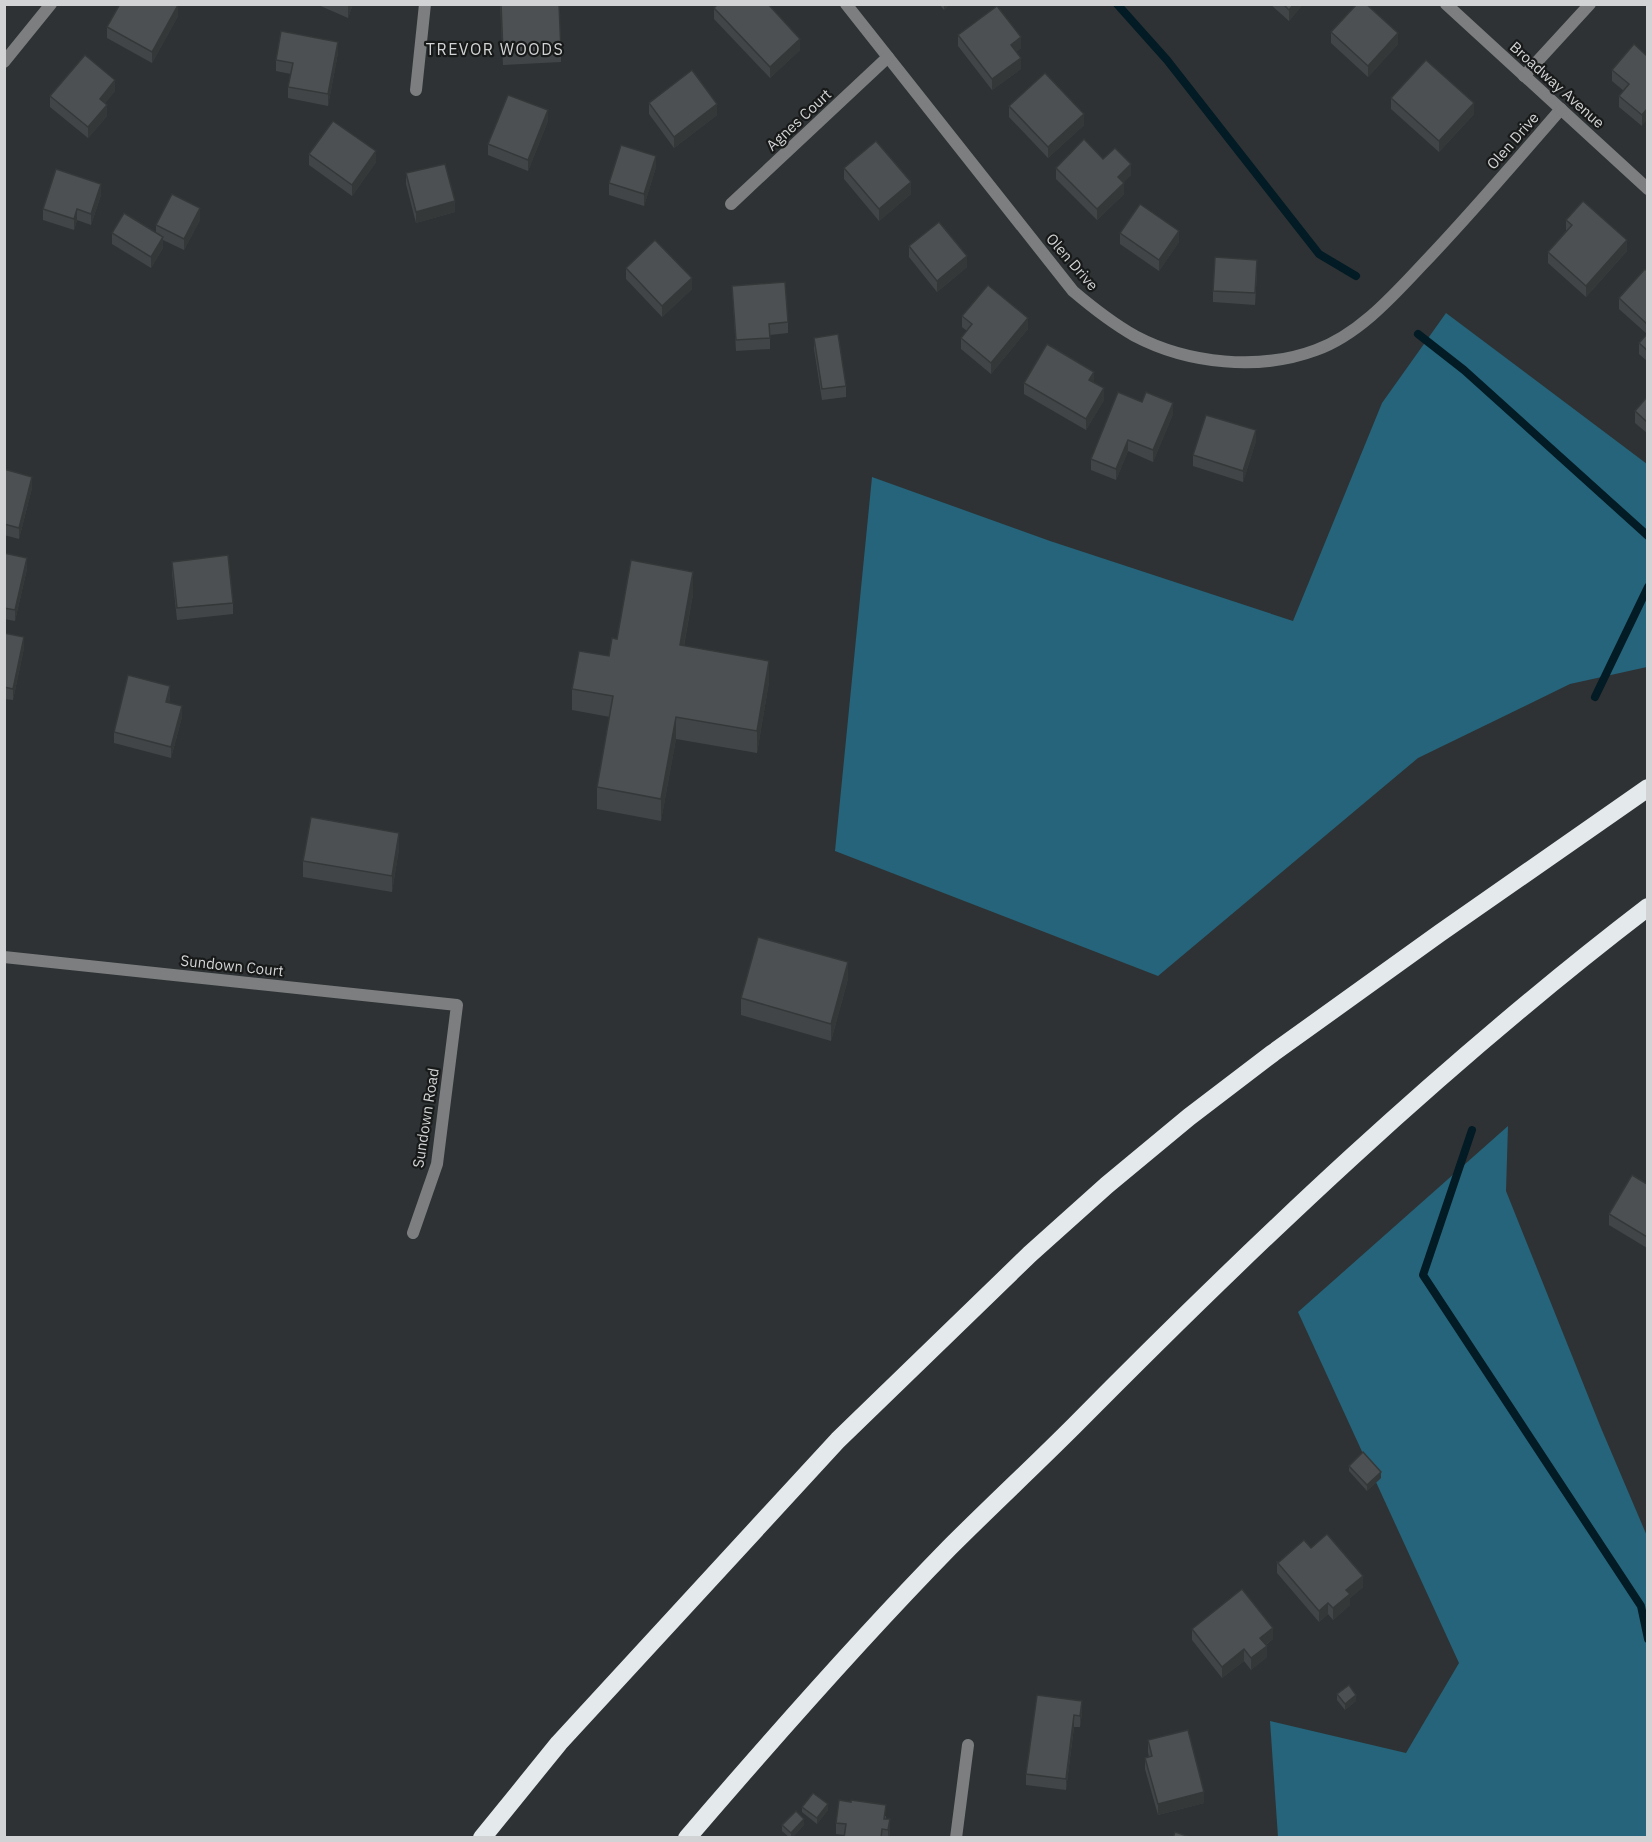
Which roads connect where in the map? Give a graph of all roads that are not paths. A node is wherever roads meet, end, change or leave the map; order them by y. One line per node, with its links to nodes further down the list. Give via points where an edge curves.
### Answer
1 (51, 4): 7 (street)
2 (425, 4): 9 (street)
3 (846, 4): 6 (street, Olen Drive)
4 (1446, 4): 8 (street, Broadway Avenue)
5 (1590, 4): 8 (street)
6 (888, 57): 10 (street, Olen Drive, via 1072,291 1103,317 1146,341 1196,357 1228,361 1261,361 1317,350 1362,323 1445,241); 12 (street, Agnes Court)
7 (4, 62)
8 (1524, 76): 10 (street, Broadway Avenue)
9 (416, 90)
10 (1561, 109): 11 (street, Broadway Avenue)
11 (1647, 189)
12 (731, 204)
13 (1647, 788): 19 (highway, via 1273,1053 1107,1185 1030,1254 838,1440 559,1743)
14 (1645, 909): 20 (highway, via 1402,1112 1171,1328 949,1548 813,1692)
15 (4, 957): 16 (street, Sundown Court)
16 (457, 1005): 17 (street, Sundown Road, via 437,1164)
17 (413, 1233)
18 (968, 1745): 21 (street)
19 (482, 1838)
20 (687, 1838)
21 (956, 1838)

